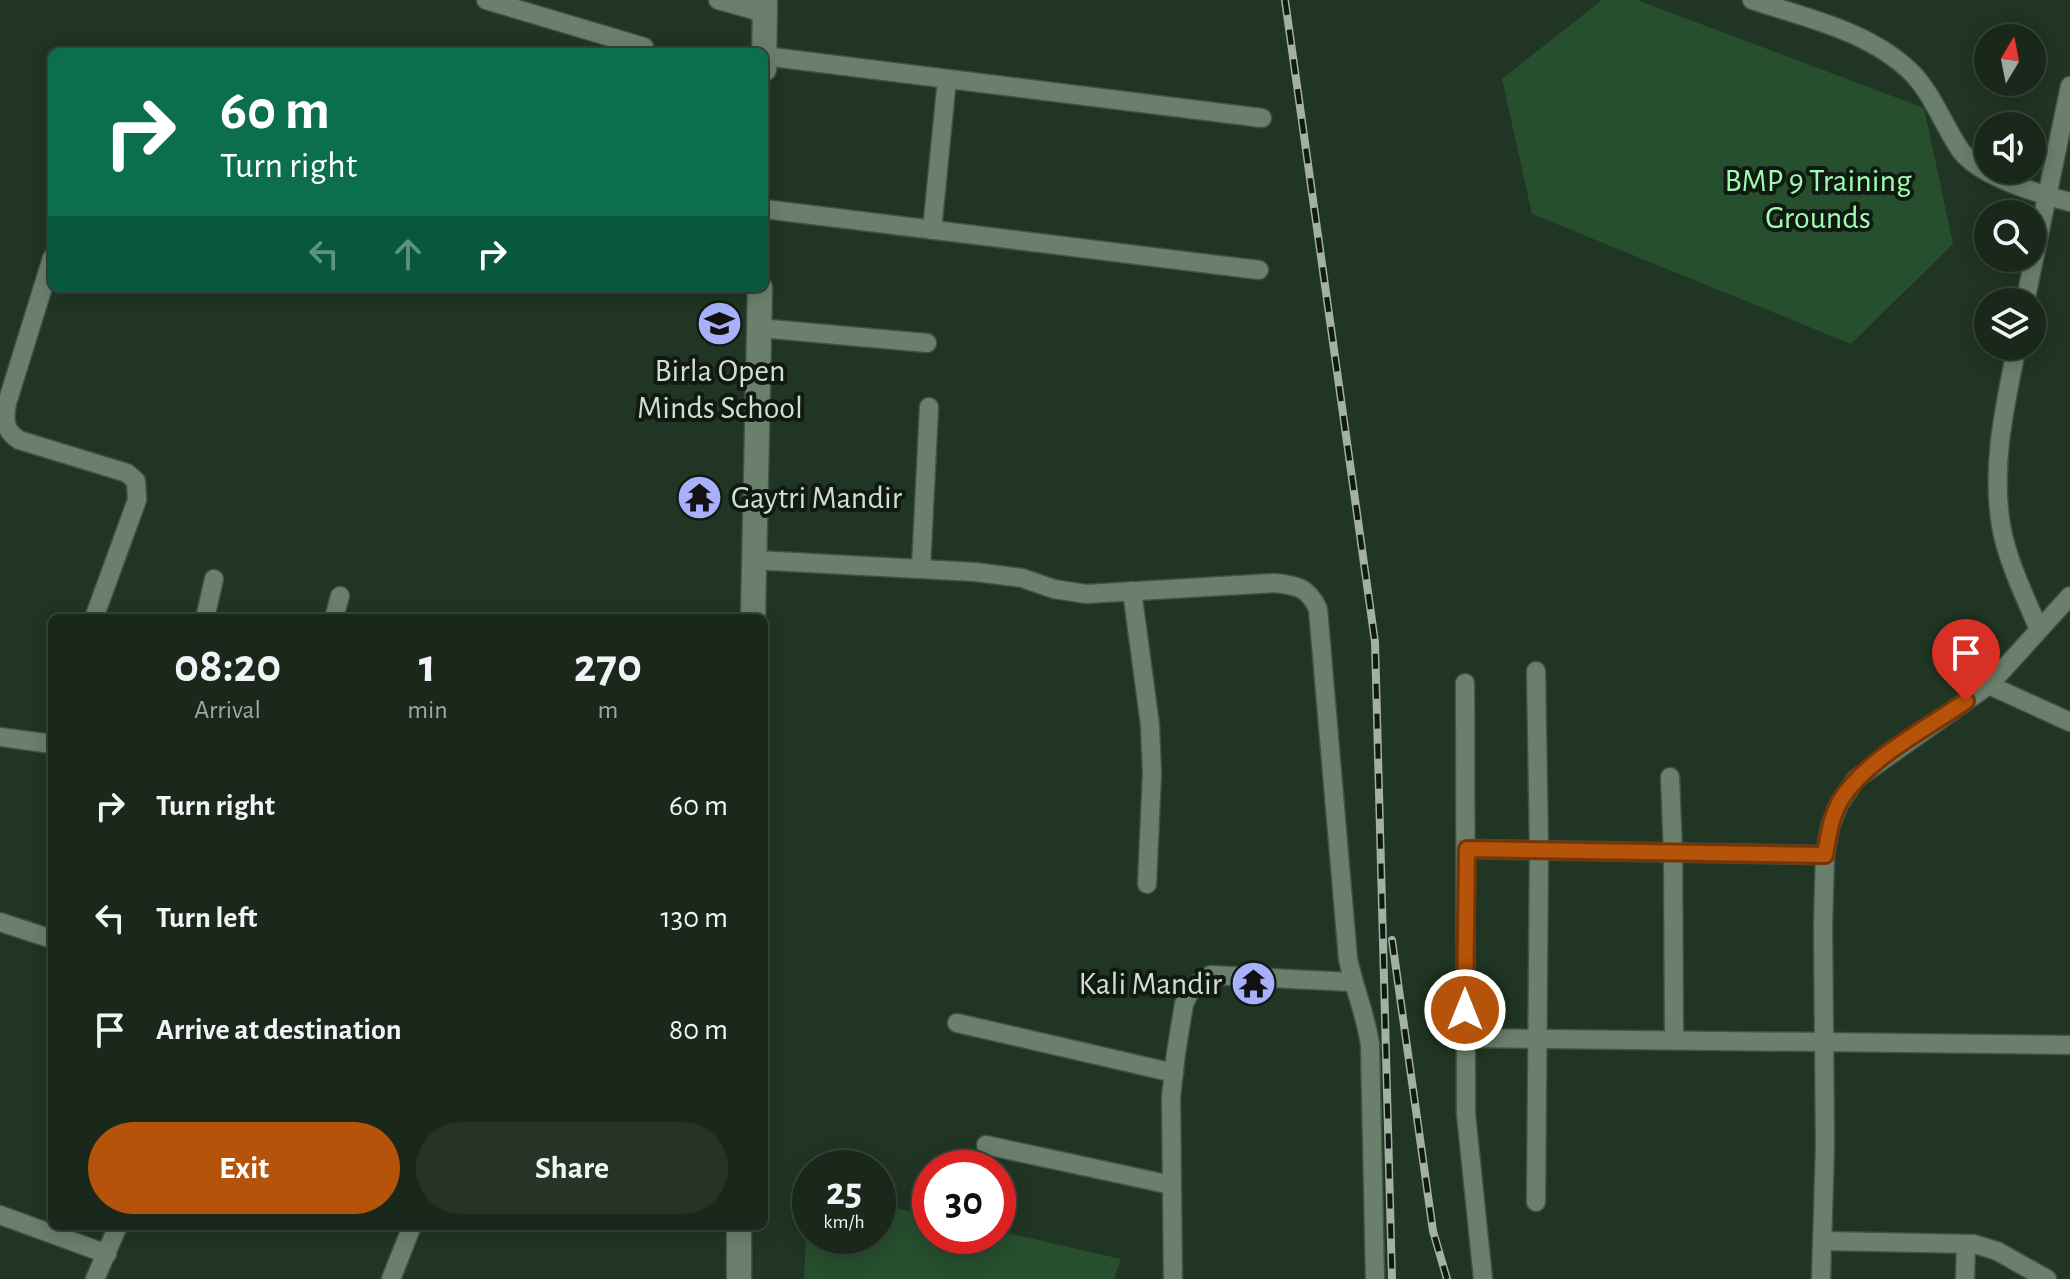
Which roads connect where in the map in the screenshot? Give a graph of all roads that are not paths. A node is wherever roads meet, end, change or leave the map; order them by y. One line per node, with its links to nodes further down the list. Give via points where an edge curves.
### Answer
1 (486, 0): 5 (street)
2 (718, 0): 4 (street)
3 (1752, 0): 11 (street, via 1879,47 1933,98 1972,164)
4 (765, 6): 6 (main road)
5 (644, 47)
6 (764, 48)
7 (768, 57): 8 (street)
8 (947, 79): 10 (street); 14 (street)
9 (2070, 86): 11 (street)
10 (1262, 118)
11 (2046, 196): 12 (street); 17 (street)
12 (2070, 202)
13 (768, 210): 14 (street)
14 (932, 230): 15 (street)
15 (1259, 270)
16 (48, 271): 29 (street, via 4,421 19,440 127,473 136,481 137,500)
17 (2028, 288)
18 (760, 292): 19 (main road)
19 (759, 328): 20 (street); 23 (main road)
20 (927, 343)
21 (2014, 360): 33 (street, via 2000,431 2001,527)
22 (929, 407): 24 (street)
23 (755, 560): 24 (street); 32 (main road)
24 (921, 568): 26 (street, via 1022,578 1070,592)
25 (214, 579): 30 (street)
26 (1132, 591): 45 (street, via 1150,725); 48 (street, via 1274,583 1297,585 1311,594 1318,609)
27 (340, 596): 31 (street)
28 (2070, 596): 33 (street)
29 (95, 614)
30 (206, 614)
31 (335, 614)
32 (753, 614)
33 (2039, 630): 36 (street)
34 (1536, 671): 42 (street)
35 (1465, 683): 41 (street)
36 (1989, 685): 37 (street); 44 (street, via 1856,779 1839,804)
37 (2070, 722)
38 (0, 737): 39 (street)
39 (48, 742)
40 (1670, 777): 43 (street)
41 (1467, 849): 42 (street); 51 (street)
42 (1539, 850): 43 (street); 50 (street)
43 (1673, 852): 44 (street); 52 (street)
44 (1825, 855): 53 (street)
45 (1147, 884)
46 (0, 922): 47 (street)
47 (48, 938)
48 (1352, 982): 55 (street, via 1211,975 1201,980 1184,1004); 70 (street, via 1370,1045)
49 (957, 1023): 55 (street)
50 (1536, 1037): 51 (street); 52 (street); 58 (street)
51 (1465, 1038): 71 (street, via 1466,1114)
52 (1674, 1040): 53 (street)
53 (1825, 1043): 54 (street); 63 (street)
54 (2070, 1045)
55 (1174, 1073): 57 (street)
56 (986, 1145): 57 (street)
57 (1171, 1185): 69 (street)
58 (1536, 1202)
59 (0, 1215): 65 (street)
60 (116, 1230): 65 (street)
61 (410, 1230): 67 (street)
62 (739, 1230): 68 (main road)
63 (1823, 1241): 64 (street); 72 (street)
64 (1966, 1244): 73 (street); 74 (street, via 1997,1251)
65 (107, 1254): 66 (street)
66 (95, 1279)
67 (391, 1279)
68 (739, 1279)
69 (1173, 1279)
70 (1375, 1279)
71 (1483, 1279)
72 (1821, 1279)
73 (1965, 1279)
74 (2047, 1279)

